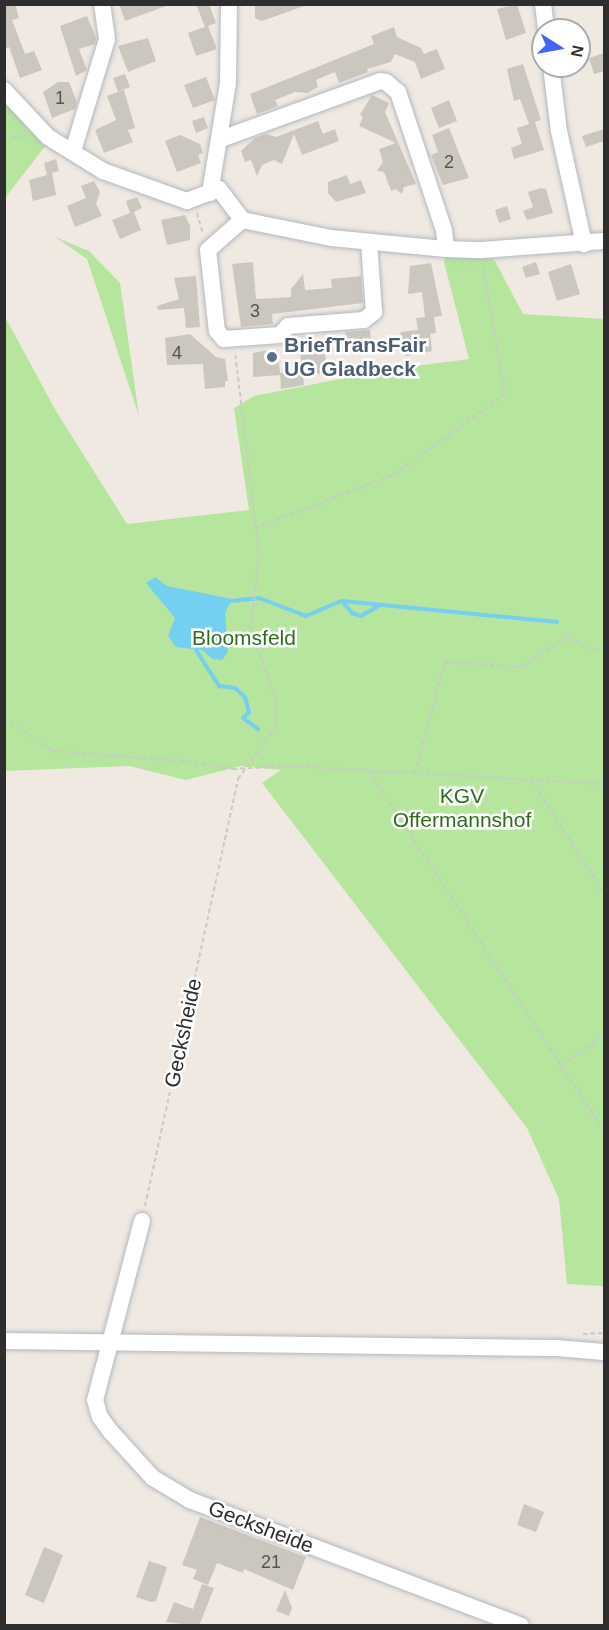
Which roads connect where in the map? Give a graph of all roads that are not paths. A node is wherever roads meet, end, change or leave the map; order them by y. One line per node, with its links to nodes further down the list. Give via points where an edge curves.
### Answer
1 (102, 4): 6 (street, via 107,39)
2 (229, 4): 5 (street, via 228,83)
3 (552, 78): 11 (street)
4 (4, 90): 6 (street, via 48,137)
5 (221, 139): 7 (street); 12 (street, via 386,82 398,92 444,230)
6 (73, 151): 7 (street, via 104,171 144,188 187,201)
7 (210, 193): 8 (street, via 219,189)
8 (242, 220): 10 (street); 10 (street, via 208,250 217,331 225,339 280,335 288,326 364,320 374,312)
9 (604, 241): 11 (street)
10 (369, 242): 12 (street)
11 (584, 244): 12 (street)
12 (446, 249)
13 (142, 1221): 16 (street, Gecksheide)
14 (4, 1341): 16 (street)
15 (604, 1342): 17 (street)
16 (109, 1343): 17 (street); 19 (street, Gecksheide, via 95,1400 100,1417 153,1478 190,1500)
17 (556, 1348): 18 (street)
18 (604, 1352)
19 (520, 1626)

